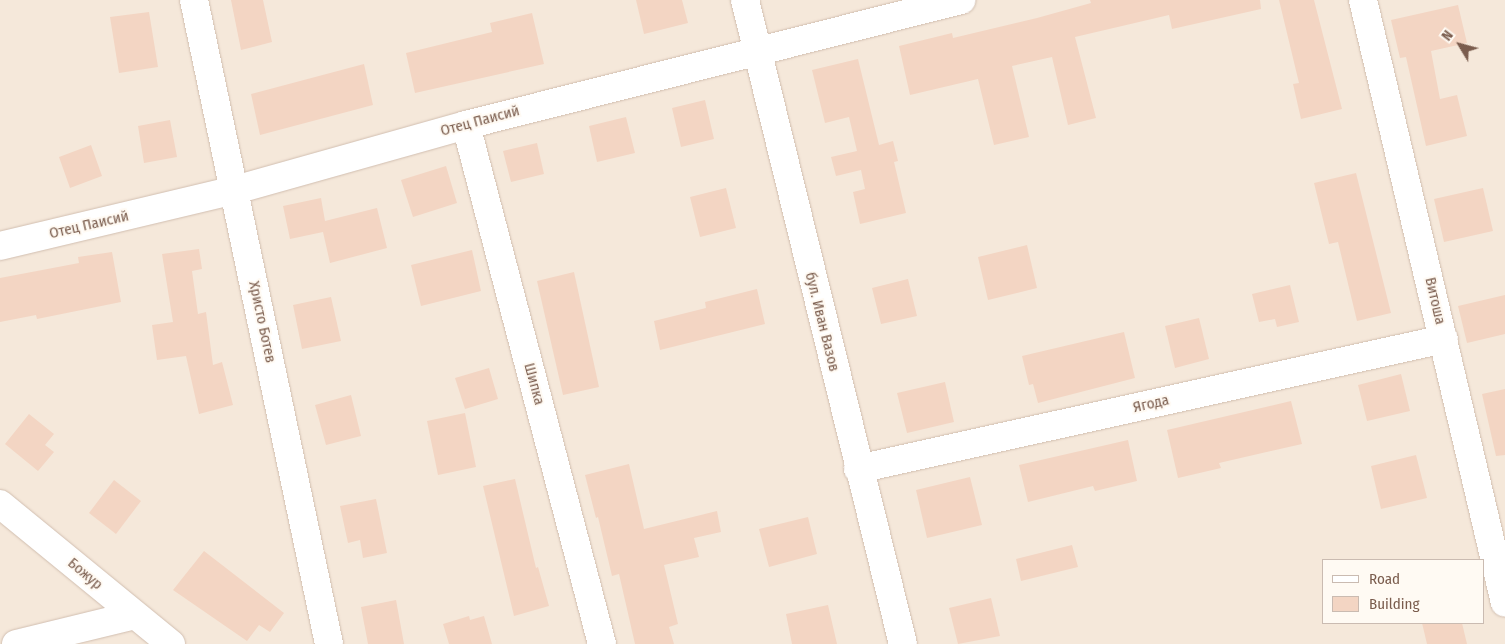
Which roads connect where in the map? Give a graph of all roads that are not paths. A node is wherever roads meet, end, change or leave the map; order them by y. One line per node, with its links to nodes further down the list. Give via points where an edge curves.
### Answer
1 (194, 0): 7 (street, Христо Ботев)
2 (744, 0): 5 (street, бул. Иван Вазов)
3 (961, 0): 5 (street, Отец Паисий)
4 (1363, 0): 9 (street, Витоша)
5 (755, 51): 6 (street, Отец Паисий); 10 (street, бул. Иван Вазов)
6 (466, 124): 7 (street, Отец Паисий); 17 (street, Шипка)
7 (235, 190): 8 (street, Отец Паисий); 16 (street, Христо Ботев)
8 (0, 246)
9 (1444, 339): 10 (street, Ягода); 12 (street, Витоша)
10 (858, 469): 18 (street, бул. Иван Вазов)
11 (0, 504): 13 (street, Божур)
12 (1505, 603)
13 (135, 615): 14 (street); 15 (street, Божур)
14 (16, 644)
15 (172, 644)
16 (329, 644)
17 (602, 644)
18 (903, 644)

